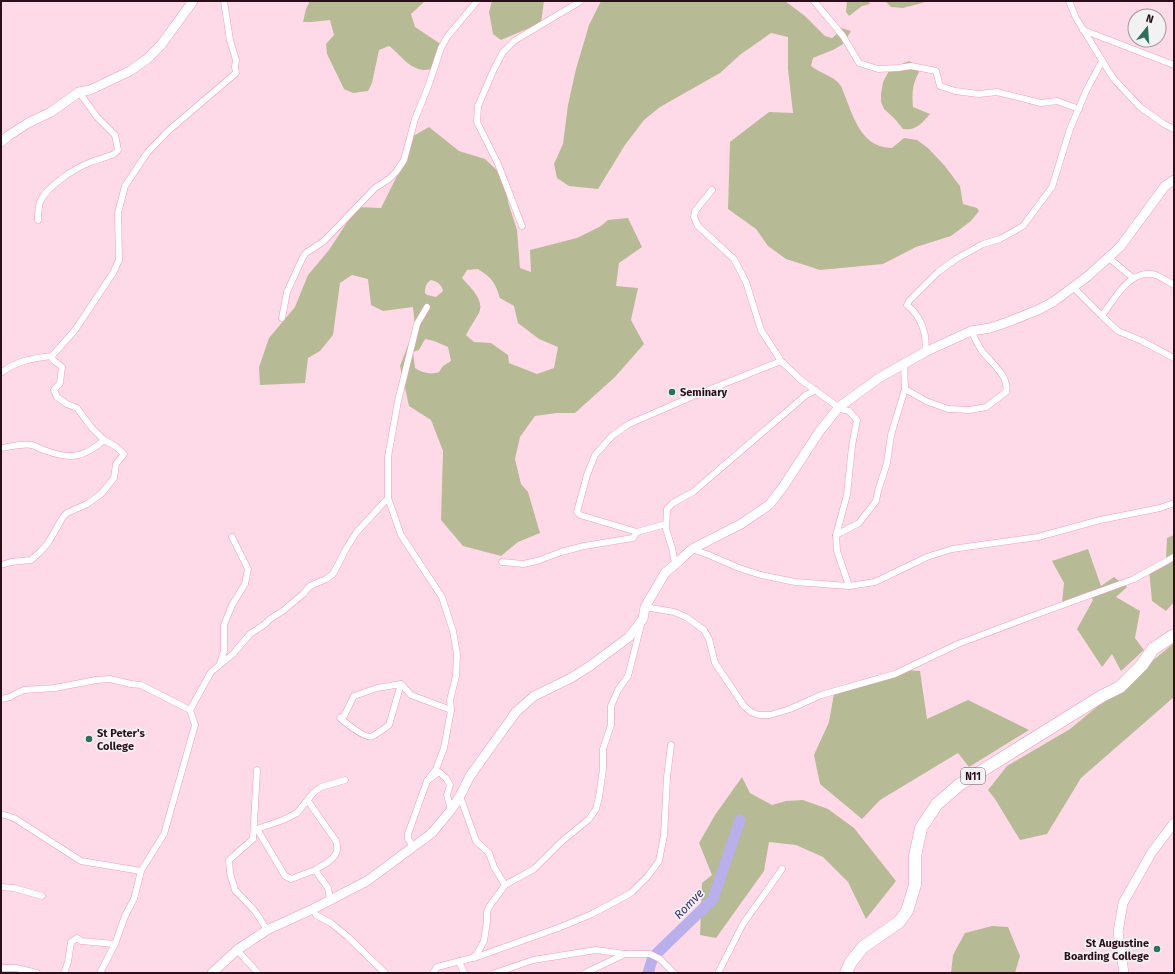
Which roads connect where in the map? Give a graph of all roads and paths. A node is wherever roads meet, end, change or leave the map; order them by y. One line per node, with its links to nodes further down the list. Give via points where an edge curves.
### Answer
1 (193, 1): 10 (main road, via 147,59 130,71 90,90)
2 (224, 1): 27 (street, via 236,60 236,73 168,131 147,153 125,186 118,213 119,260 114,273 75,330)
3 (477, 1): 24 (street, via 441,48 415,118 404,160 396,172 375,188 324,241 306,253 287,292)
4 (581, 1): 17 (street, via 514,41 503,52 478,106 477,122 496,159)
5 (814, 1): 11 (street, via 843,36 859,63 878,69 911,66 927,68 936,71 940,86 955,91 979,94 997,92 1041,103 1057,101)
6 (1069, 1): 7 (street)
7 (1083, 30): 8 (street); 9 (street)
8 (1102, 61): 11 (street); 12 (street, via 1113,78 1140,107)
9 (1174, 65)
10 (79, 92): 13 (main road); 16 (street, via 97,117 115,135 118,150 114,154 79,167 46,193 38,209)
11 (1079, 109): 26 (street, via 1052,187 1023,226 956,259 938,272 909,301 907,305 914,311 923,328 927,342)
12 (1174, 129)
13 (1, 142)
14 (1174, 180): 18 (main road, via 1165,186 1129,236)
15 (712, 190): 29 (street, via 695,211 694,217 698,226 734,259 746,282 761,330)
16 (38, 220)
17 (522, 226)
18 (1109, 258): 19 (street); 21 (main road)
19 (1133, 278): 20 (street, via 1152,274); 23 (street, via 1126,283)
20 (1174, 285)
21 (1073, 287): 23 (street); 25 (main road, via 1040,309 990,328)
22 (427, 308): 37 (street, via 417,324 398,401 388,457)
23 (1102, 316): 28 (street, via 1118,330)
24 (282, 318)
25 (971, 331): 26 (main road); 32 (street, via 982,352 999,370 1006,392 986,407 970,410 948,409 926,401)
26 (925, 352): 30 (main road)
27 (52, 356): 31 (street, via 24,361 10,366); 35 (street, via 62,367 60,383 54,390 57,397 77,408)
28 (1174, 358)
29 (781, 361): 33 (street); 40 (street, via 629,424 612,436 600,450 587,475 577,512 580,516)
30 (904, 365): 32 (street); 34 (main road, via 879,378)
31 (1, 373)
32 (905, 389): 41 (street, via 891,435 887,463 876,501 859,523)
33 (816, 390): 34 (street); 39 (street, via 806,395 693,492 673,503 667,509)
34 (839, 407): 41 (street, via 849,411 857,420 847,495); 43 (main road, via 769,505 741,524)
35 (104, 440): 36 (street, via 86,454 68,456 33,445); 47 (street, via 124,454 116,464 114,478 101,494 62,517 48,543 31,560)
36 (1, 448)
37 (388, 498): 52 (street, via 356,533 333,574 310,586 284,610 250,634 233,654); 56 (street, via 401,534 442,597 453,631 457,654 456,676 450,700)
38 (1174, 503): 48 (street, via 1038,537 952,549 927,557 875,582)
39 (666, 524): 40 (street); 45 (street, via 674,559)
40 (637, 532): 46 (street, via 633,538 584,546 530,563)
41 (836, 535): 48 (street, via 837,551)
42 (232, 537): 52 (street, via 248,569 245,584 224,624 224,651)
43 (692, 550): 45 (main road); 48 (street, via 709,554 761,575 795,582)
44 (1174, 557): 49 (street, via 1134,579 958,644 895,674 821,695 770,715 759,715 744,706 715,664 704,630 674,612)
45 (679, 561): 49 (main road, via 665,573)
46 (502, 562)
47 (1, 565)
48 (849, 586)
49 (644, 607): 50 (main road)
50 (643, 619): 61 (main road, via 628,637 606,655 571,678 534,696 516,712 470,776); 72 (street, via 628,676 611,706 611,725 603,749 603,769 596,809 589,819 534,869)
51 (1174, 635): 96 (highway, N11, via 1153,649 1120,688 1102,696 959,785 937,804 921,828 915,856 915,885 907,910 899,922 863,947)
52 (220, 664): 55 (street, via 211,672)
53 (401, 684): 53 (street, via 377,688 354,696 344,716 340,718 367,736 373,736 389,725); 56 (street, via 412,695)
54 (1, 699): 55 (street, via 10,698 24,690 110,679 141,685)
55 (190, 710): 71 (street, via 195,725 164,834)
56 (451, 710): 60 (street, via 444,748 436,769)
57 (671, 745): 81 (street, via 664,834 659,861 648,876 631,893 592,914)
58 (256, 770): 67 (street)
59 (345, 780): 62 (street, via 321,787)
60 (427, 781): 63 (street, via 439,772 446,778 450,785 448,795); 68 (street, via 408,834)
61 (460, 796): 63 (main road); 72 (street, via 476,841 488,853)
62 (308, 801): 66 (street, via 297,813); 70 (street, via 338,847 331,860)
63 (451, 810): 68 (main road, via 432,833)
64 (1, 814): 71 (street, via 14,818 81,861)
65 (1174, 823): 97 (main road, via 1152,852 1123,903 1118,932)
66 (257, 829): 67 (street); 70 (street, via 287,878 291,879)
67 (253, 839): 77 (street, via 229,860 230,873 236,890 255,911)
68 (413, 846): 75 (main road, via 367,881)
69 (782, 869): 95 (street, via 743,924)
70 (315, 870): 75 (street, via 328,888)
71 (140, 871): 78 (street, via 134,899 125,916)
72 (505, 885): 81 (street, via 489,907 484,941 478,954)
73 (1, 887): 74 (street)
74 (42, 896)
75 (330, 899): 76 (main road)
76 (313, 909): 77 (main road); 89 (street, via 316,915 348,936)
77 (267, 930): 79 (main road)
78 (116, 944): 85 (street, via 81,941 77,938 71,942); 86 (street)
79 (237, 950): 87 (main road); 88 (street)
80 (625, 954): 92 (street, via 596,950 578,952 533,960); 93 (street); 94 (street, via 650,954 660,959)
81 (472, 958): 82 (street)
82 (459, 961): 90 (street, via 437,967); 91 (street)
83 (1, 968): 84 (street, via 16,968)
84 (37, 973)
85 (64, 973)
86 (100, 973)
87 (212, 973)
88 (258, 973)
89 (385, 973)
90 (433, 973)
91 (464, 973)
92 (495, 973)
93 (585, 973)
94 (674, 973)
95 (718, 973)
96 (846, 973)
97 (1124, 973)

